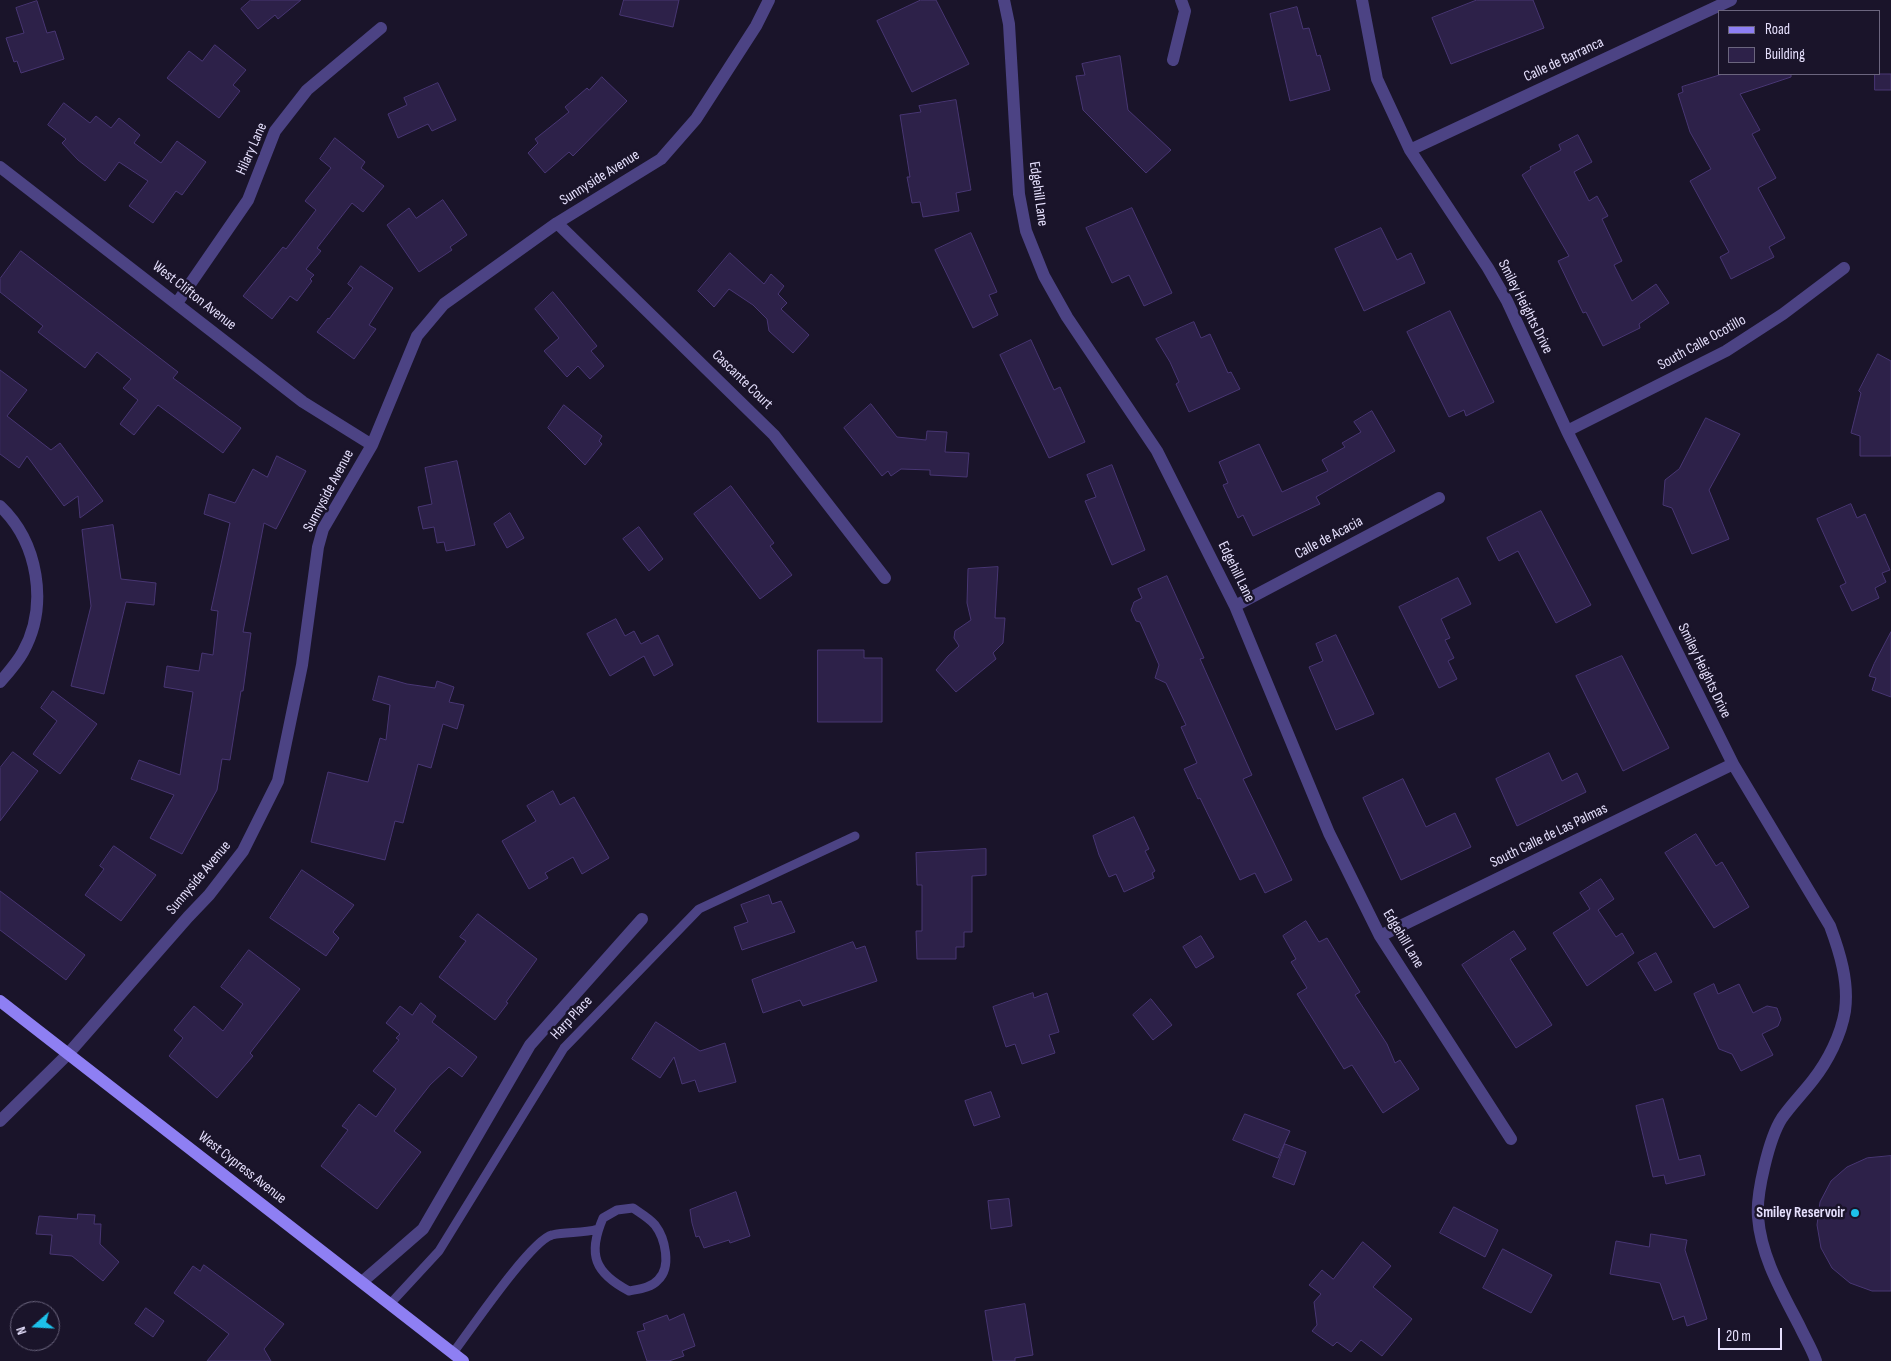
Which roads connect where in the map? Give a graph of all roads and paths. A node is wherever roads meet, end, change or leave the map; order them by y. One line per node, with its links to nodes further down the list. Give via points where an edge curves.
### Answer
1 (769, 0): 10 (street, Sunnyside Avenue, via 756,26 696,119 660,159)
2 (1004, 0): 18 (street, Edgehill Lane, via 1009,24 1019,194 1026,231 1044,276 1067,317 1156,451)
3 (1181, 0): 7 (street, via 1185,11)
4 (1362, 0): 8 (street, Smiley Heights Drive, via 1377,79)
5 (1731, 0): 8 (street, Calle de Barranca)
6 (381, 28): 12 (street, Hilary Lane, via 307,90 275,131 248,200)
7 (1173, 60)
8 (1410, 150): 13 (street, Smiley Heights Drive, via 1507,300)
9 (0, 167): 12 (street, West Clifton Avenue)
10 (558, 223): 14 (street, Sunnyside Avenue, via 444,304 417,336); 17 (street, Cascante Court, via 774,435)
11 (1844, 268): 13 (street, South Calle Ocotillo, via 1783,314 1726,351)
12 (176, 303): 14 (street, West Clifton Avenue, via 303,402)
13 (1566, 431): 20 (street, Smiley Heights Drive)
14 (372, 445): 25 (street, Sunnyside Avenue, via 323,529 302,665 273,794 243,851 209,895)
15 (1439, 498): 18 (street, Calle de Acacia)
16 (0, 506): 19 (street, via 12,517 28,544 38,598 32,631 23,652)
17 (885, 578)
18 (1235, 606): 23 (street, Edgehill Lane, via 1329,833)
19 (0, 682)
20 (1733, 764): 23 (street, South Calle de Las Palmas); 32 (street, Smiley Heights Drive, via 1830,926 1841,955 1845,1012 1834,1044 1815,1078 1781,1120 1768,1152 1758,1216 1761,1239 1777,1283)
21 (855, 836): 30 (lane, Harp Place, via 699,909 564,1048 439,1251)
22 (642, 919): 29 (street, Harp Place, via 530,1045 423,1229)
23 (1380, 936): 27 (street, Edgehill Lane)
24 (0, 1001): 25 (main road, West Cypress Avenue)
25 (68, 1054): 26 (street, Sunnyside Avenue); 29 (main road, West Cypress Avenue)
26 (0, 1121)
27 (1511, 1139)
28 (598, 1229): 28 (lane, via 594,1245 596,1261 605,1275 629,1291 645,1288 659,1280 666,1268 665,1254 662,1237 654,1223 633,1208 616,1210 603,1218); 31 (lane, via 550,1235 535,1247 518,1266)
29 (362, 1282): 30 (main road, West Cypress Avenue)
30 (390, 1304): 31 (main road, West Cypress Avenue)
31 (458, 1357)
32 (1816, 1361)

